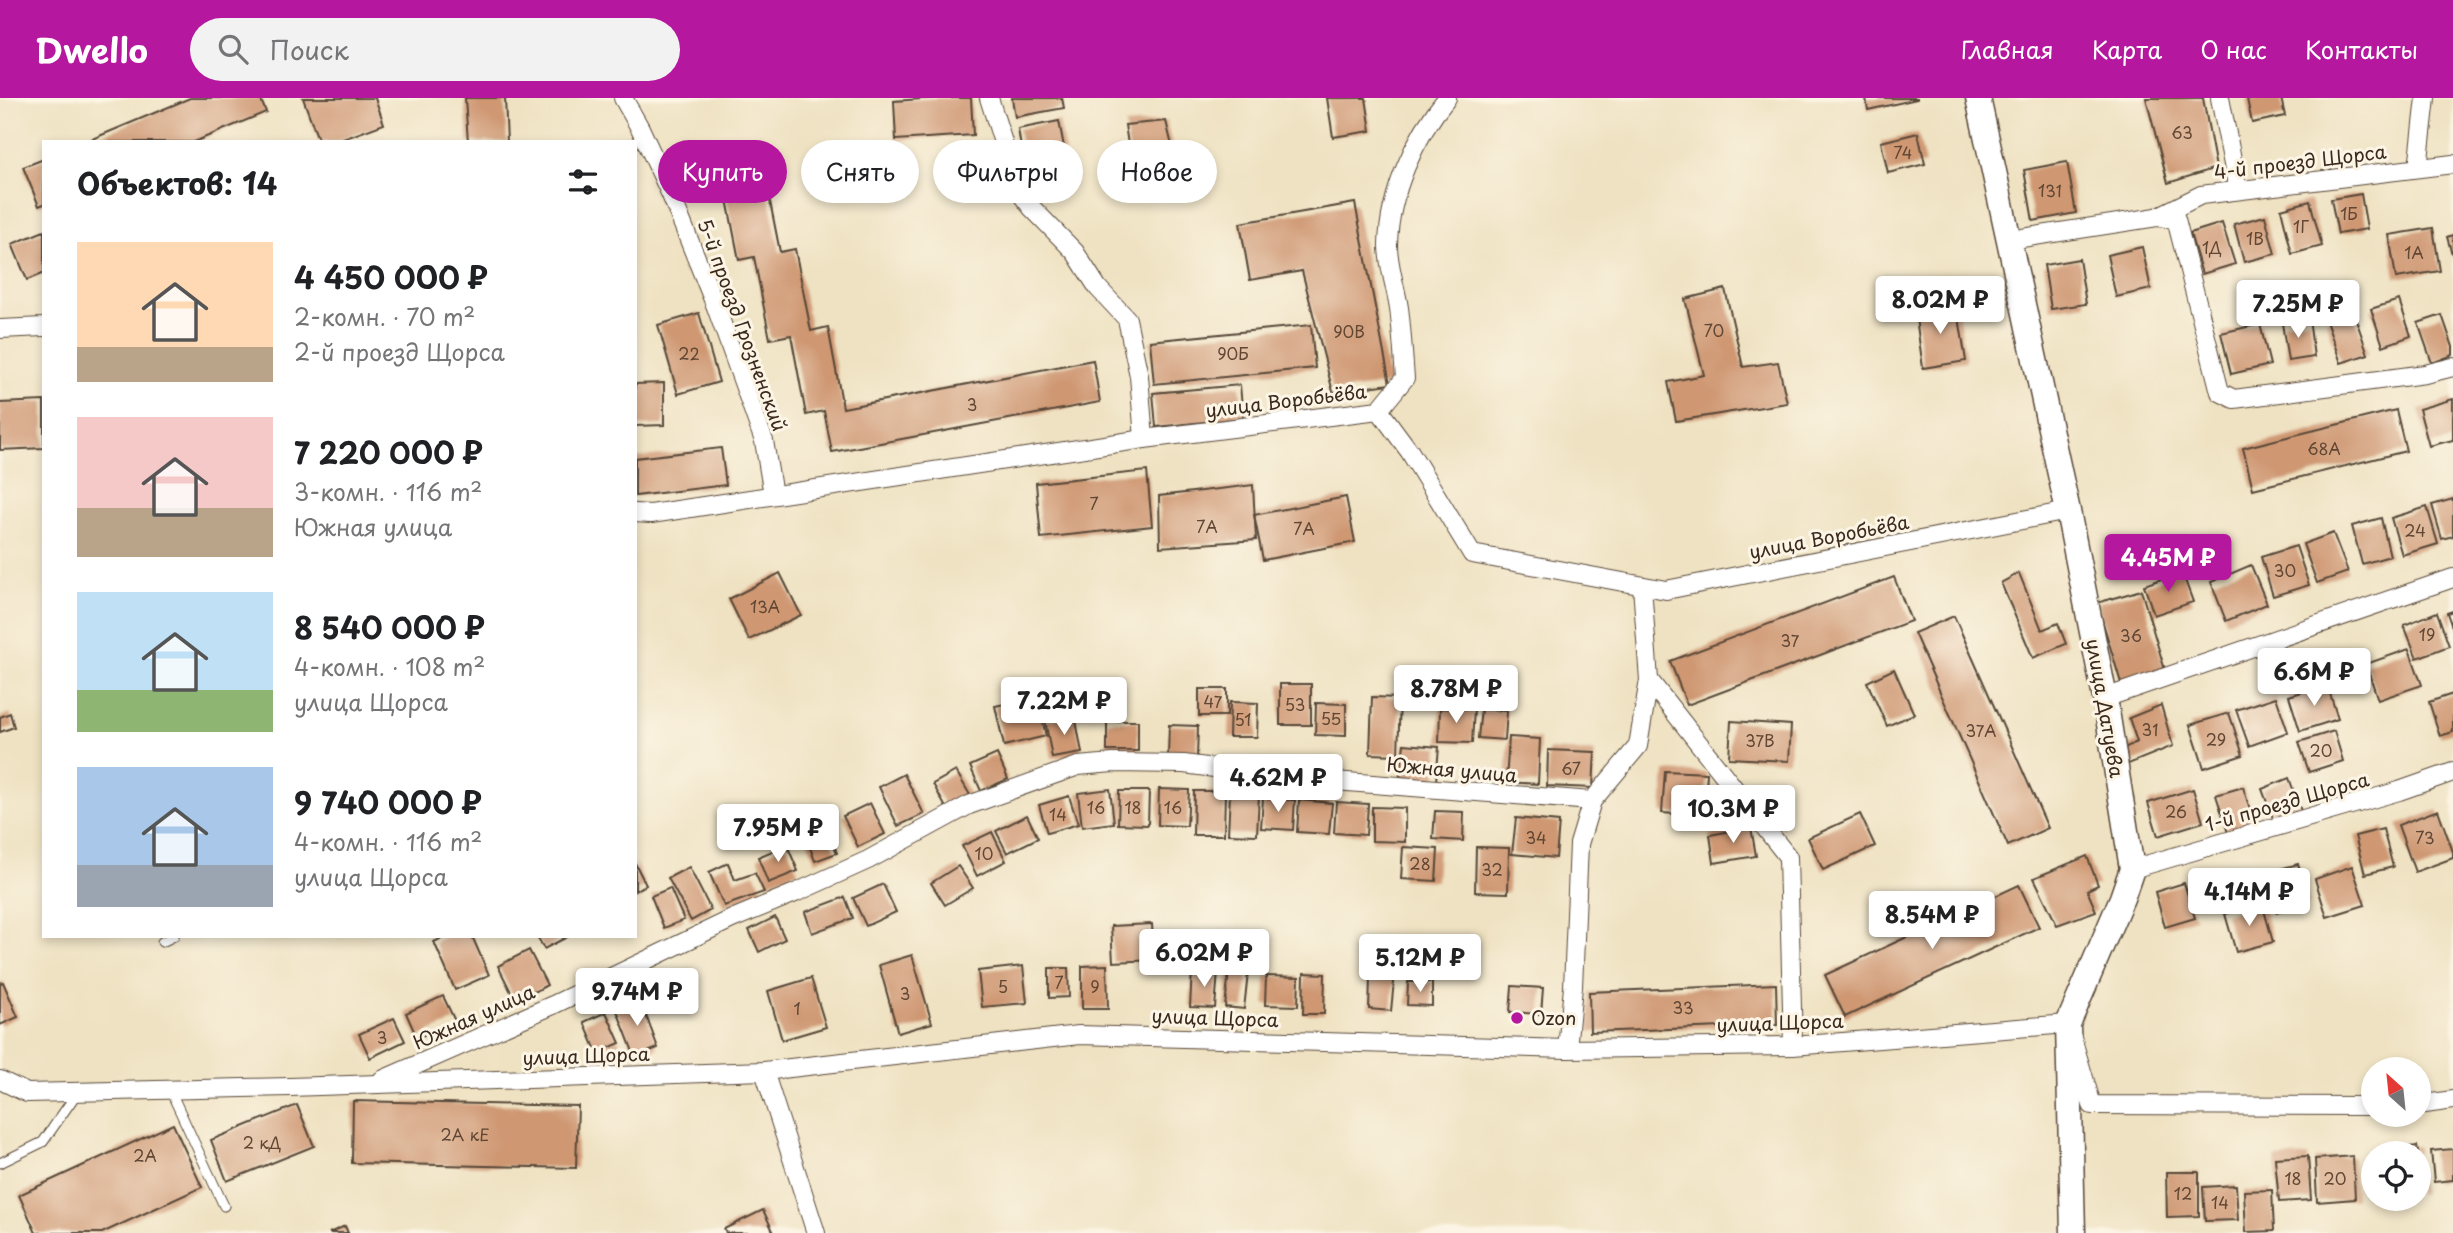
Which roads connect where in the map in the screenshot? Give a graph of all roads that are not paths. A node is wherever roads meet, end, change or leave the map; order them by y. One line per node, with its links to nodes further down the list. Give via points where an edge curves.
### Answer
1 (623, 98): 17 (street, 5-й проезд Грозненский, via 671,195 716,307 764,441)
2 (989, 98): 16 (street, via 1018,190 1128,319)
3 (1447, 98): 15 (street, via 1425,131 1393,206 1388,246 1405,378)
4 (1978, 98): 11 (street, улица Датуева)
5 (2220, 98): 9 (street)
6 (2426, 98): 8 (street)
7 (2453, 164): 8 (street, 4-й проезд Щорса)
8 (2418, 168): 9 (street, 4-й проезд Щорса)
9 (2238, 190): 10 (street, 4-й проезд Щорса, via 2201,195)
10 (2157, 217): 11 (street, 4-й проезд Щорса); 14 (street, via 2176,219 2220,392 2234,399)
11 (2009, 240): 18 (street, улица Датуева)
12 (42, 327): 13 (street)
13 (0, 330)
14 (2453, 367)
15 (1379, 411): 16 (street, улица Воробьёва); 21 (street, улица Воробьёва, via 1410,452 1472,554)
16 (1144, 439): 17 (street, улица Воробьёва)
17 (773, 495): 19 (street, улица Воробьёва)
18 (2068, 511): 21 (street, улица Воробьёва, via 1666,590); 23 (street, улица Датуева)
19 (637, 513)
20 (2453, 578): 23 (street)
21 (1642, 586): 22 (street)
22 (1649, 680): 25 (street, via 1639,746); 30 (street, via 1788,857)
23 (2105, 698): 26 (street, улица Датуева)
24 (2453, 772): 26 (street, 1-й проезд Щорса)
25 (1592, 802): 31 (street, via 1578,844); 34 (street, Южная улица, via 1283,777 1184,764 1078,766 969,805 867,860)
26 (2132, 869): 29 (street, улица Датуева)
27 (170, 938): 28 (lane)
28 (162, 942)
29 (2068, 1024): 30 (street, улица Щорса); 39 (street, via 2092,1105); 43 (street, улица Датуева)
30 (1793, 1046): 31 (street, улица Щорса)
31 (1567, 1049): 32 (street, улица Щорса, via 1079,1035)
32 (764, 1071): 34 (street, улица Щорса); 42 (street)
33 (0, 1080): 36 (street, улица Щорса, via 27,1093)
34 (372, 1084): 35 (street, улица Щорса)
35 (170, 1090): 36 (street, улица Щорса); 41 (lane)
36 (78, 1092): 40 (lane, via 43,1142)
37 (2453, 1100): 38 (street)
38 (2431, 1103)
39 (2361, 1106)
40 (0, 1163)
41 (224, 1206)
42 (816, 1233)
43 (2073, 1233)

